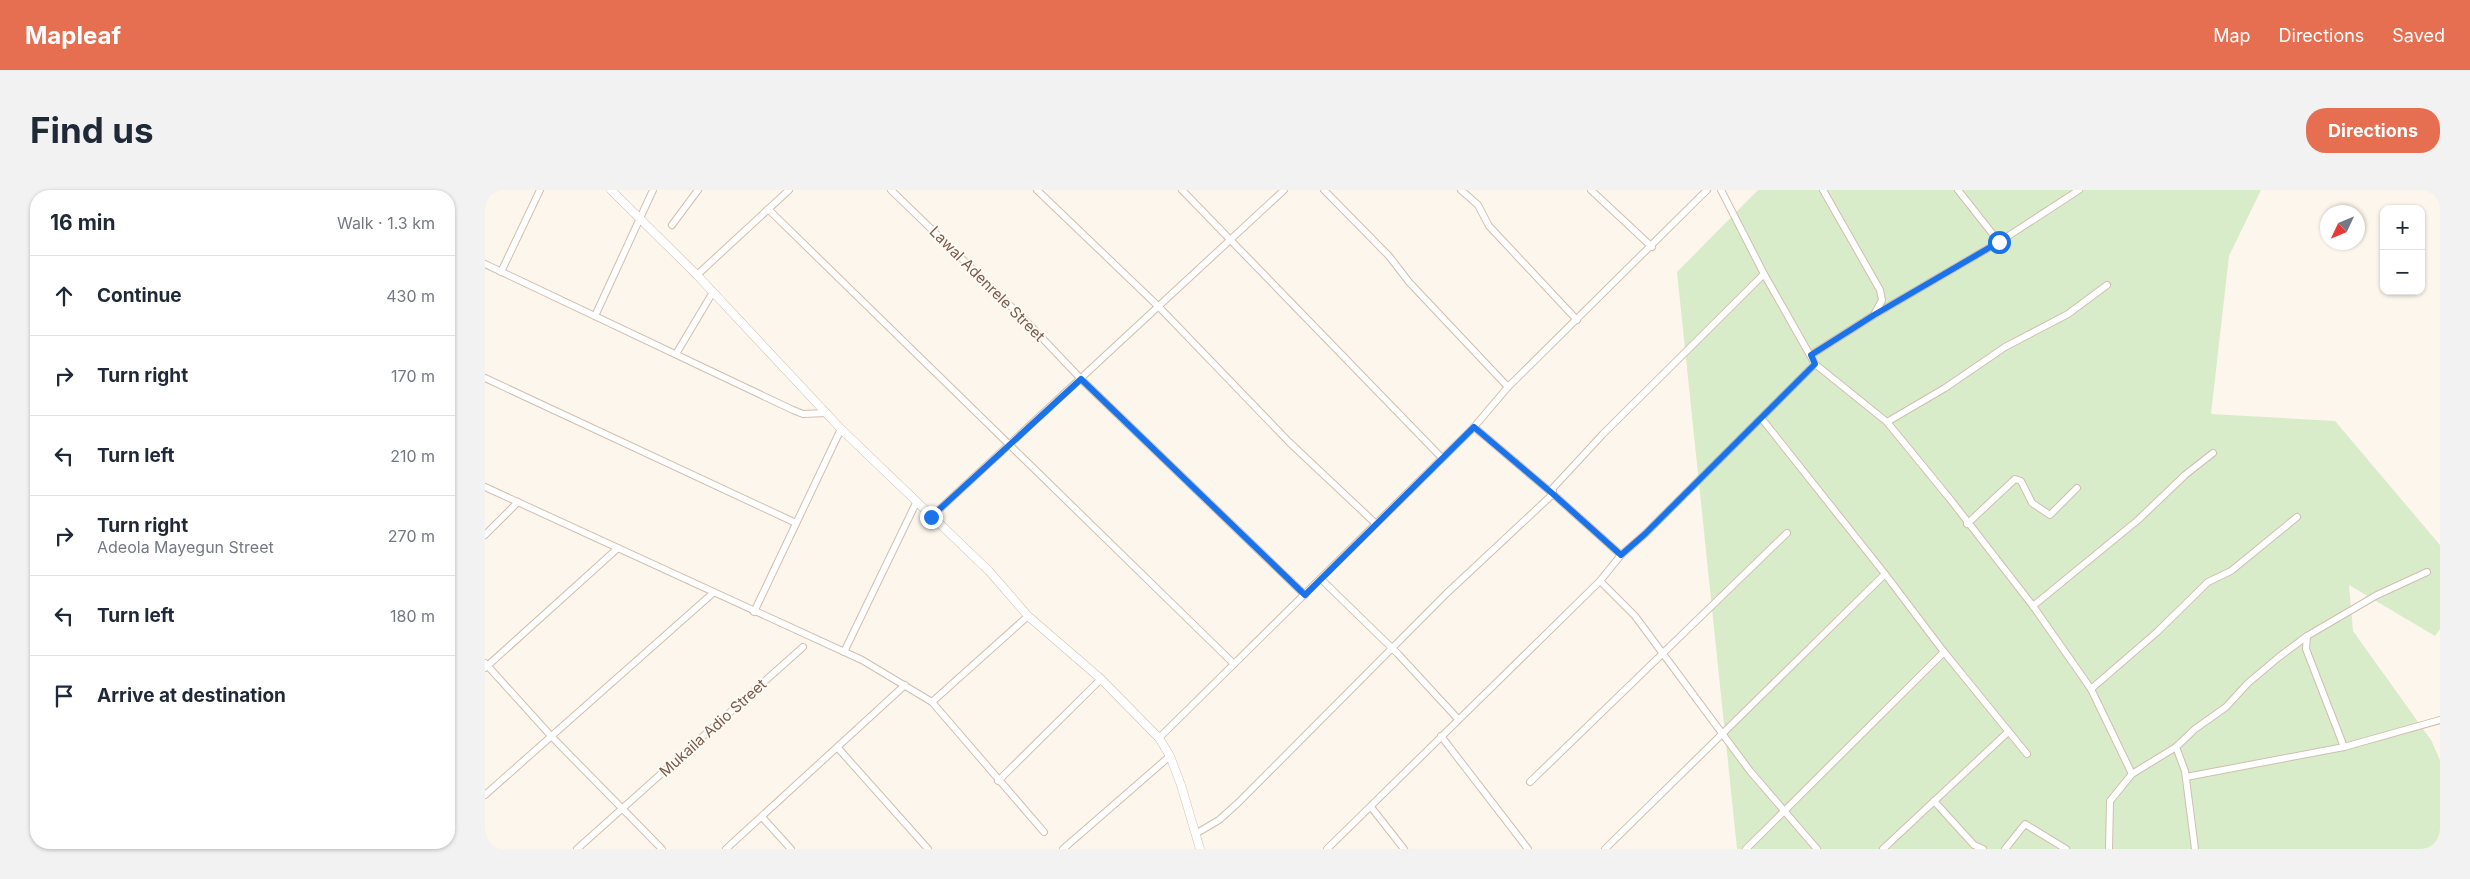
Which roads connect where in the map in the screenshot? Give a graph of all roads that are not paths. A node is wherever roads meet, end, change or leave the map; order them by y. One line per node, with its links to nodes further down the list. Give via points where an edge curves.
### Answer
1 (540, 190): 26 (street)
2 (611, 190): 20 (street)
3 (653, 190): 20 (street)
4 (698, 190): 21 (street)
5 (789, 190): 19 (street)
6 (891, 190): 39 (street, Lawal Adenrele Street)
7 (1037, 190): 31 (street)
8 (1182, 190): 22 (street)
9 (1284, 190): 22 (street)
10 (1324, 190): 40 (street)
11 (1461, 190): 34 (street, via 1478,205 1489,226)
12 (1591, 190): 24 (street)
13 (1707, 190): 24 (street)
14 (1721, 190): 27 (street)
15 (1823, 190): 32 (street, via 1881,290 1883,300)
16 (1958, 190): 23 (street)
17 (2079, 190): 18 (street)
18 (2070, 192): 23 (street)
19 (768, 209): 28 (street); 46 (street)
20 (640, 218): 28 (street); 33 (street)
21 (672, 226)
22 (1232, 240): 31 (street); 48 (street)
23 (1999, 242): 32 (street)
24 (1652, 247): 34 (street)
25 (485, 264): 26 (street)
26 (501, 272): 33 (street)
27 (1763, 274): 36 (street); 51 (street, via 1603,434 1553,488)
28 (697, 275): 30 (street)
29 (2107, 285): 43 (street, via 2068,314 2005,347)
30 (713, 292): 35 (street); 41 (street)
31 (1159, 307): 39 (street); 57 (street, via 1289,442)
32 (1874, 315): 36 (street)
33 (595, 316): 35 (street)
34 (1577, 320): 40 (street)
35 (676, 354): 41 (street, via 803,414)
36 (1811, 355): 37 (street)
37 (1815, 364): 42 (street); 43 (street)
38 (485, 378): 56 (street)
39 (1081, 379): 46 (street); 68 (street, Lawal Adenrele Street)
40 (1508, 387): 44 (street)
41 (827, 413): 45 (street)
42 (1762, 419): 62 (street); 64 (street)
43 (1887, 422): 58 (street)
44 (1474, 427): 48 (street); 51 (street)
45 (841, 429): 53 (street); 56 (street)
46 (1009, 445): 54 (street); 78 (street)
47 (2213, 453): 69 (street)
48 (1442, 458): 57 (street)
49 (485, 486): 52 (street)
50 (2077, 488): 58 (street, via 2049,515 2032,503 2021,481 2015,479)
51 (1553, 494): 62 (street); 74 (street, via 1447,593)
52 (518, 502): 60 (street); 61 (street)
53 (916, 503): 54 (street); 75 (street)
54 (931, 517): 71 (street, via 989,571)
55 (2297, 517): 82 (street, via 2231,571 2208,582)
56 (796, 524): 70 (street)
57 (1375, 524): 65 (street)
58 (1967, 524): 69 (street)
59 (1787, 533): 77 (street)
60 (485, 535)
61 (618, 548): 67 (street); 79 (street)
62 (1621, 555): 66 (street)
63 (2427, 572): 72 (street, via 2377,595)
64 (1885, 574): 76 (street); 86 (street)
65 (1321, 579): 68 (street); 74 (street)
66 (1600, 581): 77 (street, via 1635,616); 84 (street)
67 (713, 593): 70 (street); 89 (street)
68 (1305, 595): 78 (street)
69 (2033, 606): 82 (street)
70 (754, 612): 75 (street)
71 (1028, 616): 80 (street); 83 (street)
72 (2307, 636): 91 (street); 92 (street, via 2306,649)
73 (803, 647): 103 (street, Mukaila Adio Street)
74 (1393, 649): 84 (street); 107 (street, via 1239,802 1219,820)
75 (844, 652): 81 (street)
76 (1944, 652): 87 (street); 104 (street)
77 (1663, 653): 86 (street); 99 (street)
78 (1234, 664): 90 (street)
79 (486, 666): 89 (street)
80 (1101, 679): 90 (street); 98 (street)
81 (905, 685): 83 (street); 93 (street)
82 (2091, 689): 96 (street)
83 (932, 702): 98 (street)
84 (1458, 719): 88 (street)
85 (2440, 720): 92 (street)
86 (1722, 732): 104 (street); 118 (street)
87 (2008, 732): 94 (street); 101 (street)
88 (1441, 736): 102 (street); 117 (street)
89 (552, 737): 100 (street); 103 (street)
90 (1159, 738): 95 (street)
91 (2176, 747): 96 (street); 97 (street)
92 (2344, 747): 97 (street)
93 (838, 748): 105 (street); 112 (street)
94 (2027, 754)
95 (1170, 756): 107 (street); 113 (street)
96 (2132, 774): 125 (street, via 2110,802)
97 (2186, 777): 126 (street)
98 (998, 781): 106 (street)
99 (1531, 782)
100 (485, 795)
101 (1934, 801): 121 (street); 122 (street, via 1974,846)
102 (1371, 807): 115 (street); 116 (street)
103 (623, 810): 108 (street, Mukaila Adio Street); 109 (street)
104 (1785, 812): 119 (street); 120 (street)
105 (762, 817): 110 (street); 111 (street)
106 (1044, 832)
107 (1197, 833): 114 (street)
108 (577, 849)
109 (662, 849)
110 (725, 849)
111 (791, 849)
112 (928, 849)
113 (1063, 849)
114 (1200, 849)
115 (1327, 849)
116 (1404, 849)
117 (1528, 849)
118 (1605, 849)
119 (1746, 849)
120 (1817, 849)
121 (1883, 849)
122 (1983, 849)
123 (2005, 849): 124 (street, via 2025,824)
124 (2065, 849)
125 (2109, 849)
126 (2195, 849)

